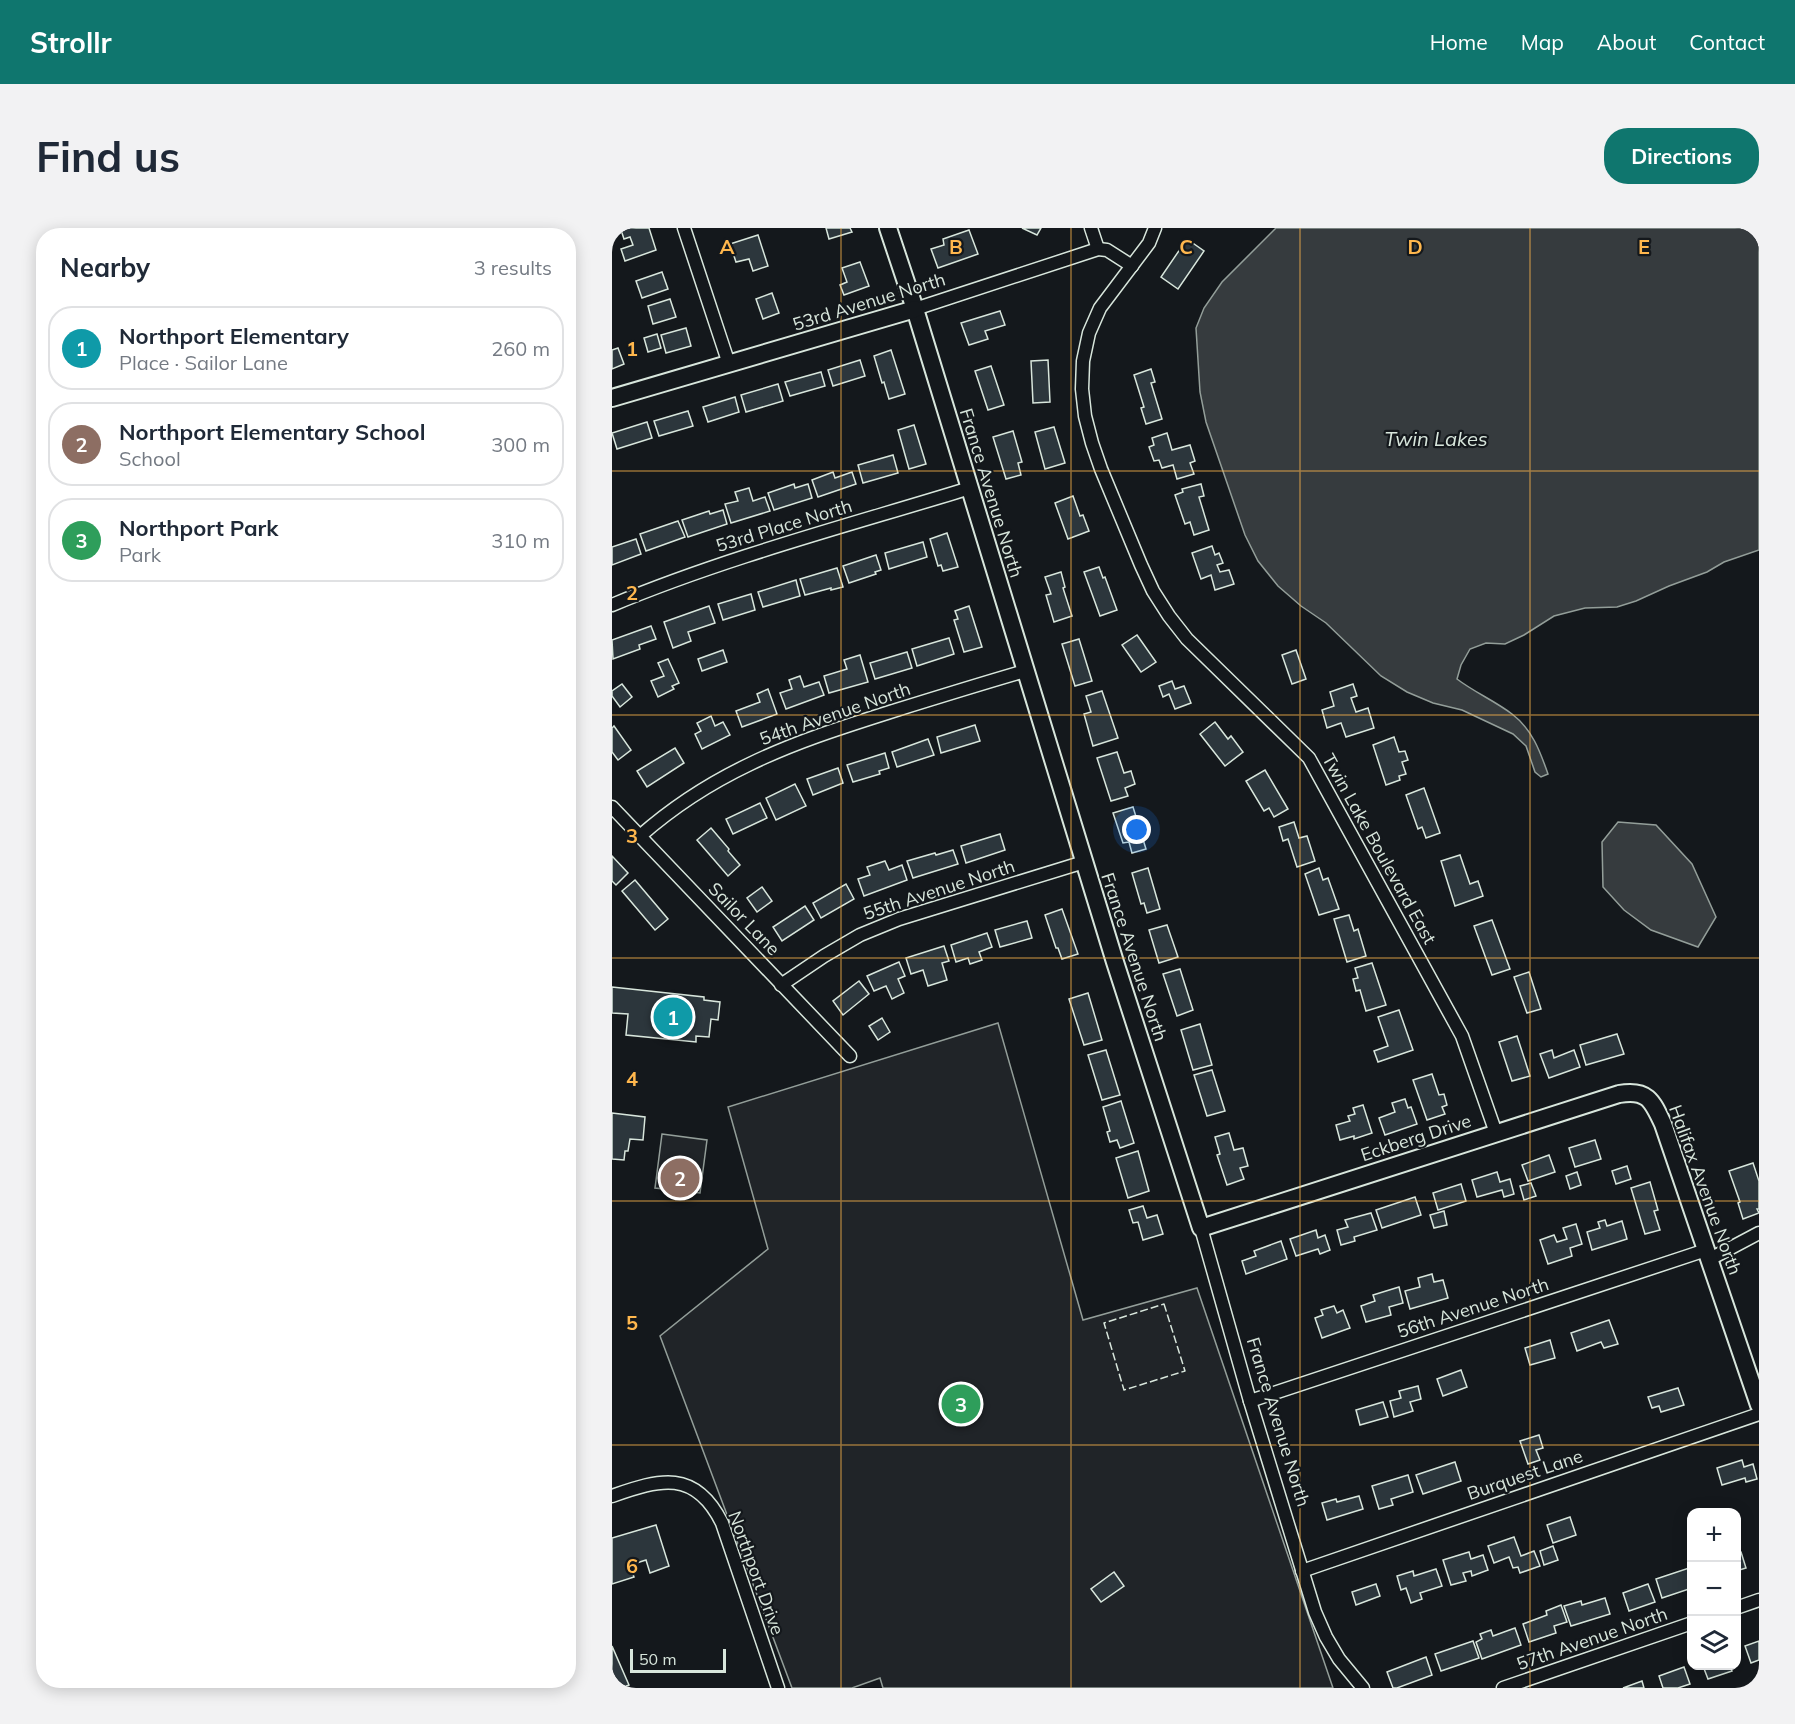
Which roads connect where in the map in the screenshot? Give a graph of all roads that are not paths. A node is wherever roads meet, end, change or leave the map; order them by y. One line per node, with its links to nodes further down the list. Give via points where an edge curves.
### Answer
1 (684, 228): 8 (street)
2 (888, 228): 7 (street, France Avenue North)
3 (1091, 228): 5 (street)
4 (1155, 228): 6 (street, Twin Lake Boulevard East)
5 (1098, 249): 6 (street, via 1107,250); 7 (street, 53rd Avenue North)
6 (1132, 266): 19 (street, Twin Lake Boulevard East, via 1100,308 1089,333 1083,389 1092,443 1141,565 1153,591 1187,639 1309,758 1462,1036)
7 (915, 309): 8 (street, 53rd Avenue North); 10 (street, France Avenue North)
8 (729, 364): 9 (street, 53rd Avenue North)
9 (612, 398)
10 (970, 488): 11 (street, 53rd Place North, via 707,569); 12 (street, France Avenue North)
11 (612, 605)
12 (1025, 671): 14 (street, 54th Avenue North, via 794,744 707,787); 15 (street, France Avenue North)
13 (612, 807): 14 (street, Sailor Lane)
14 (640, 836): 16 (street, Sailor Lane)
15 (1084, 862): 16 (street, 55th Avenue North, via 899,919 860,935); 20 (street, France Avenue North)
16 (781, 985): 17 (street, Sailor Lane)
17 (850, 1056)
18 (1644, 1095): 19 (street, Eckberg Drive, via 1619,1094); 22 (street, Halifax Avenue North, via 1654,1104 1664,1124)
19 (1496, 1133): 20 (street, Eckberg Drive)
20 (1201, 1228): 23 (street, France Avenue North)
21 (1759, 1233): 22 (street, 56th Avenue North)
22 (1708, 1255): 23 (street, 56th Avenue North); 24 (street, Halifax Avenue North)
23 (1250, 1401): 27 (street, France Avenue North)
24 (1759, 1405)
25 (1759, 1414): 27 (street, Burquest Lane)
26 (612, 1496): 31 (street, Northport Drive, via 658,1482 675,1482 704,1496 722,1523)
27 (1302, 1571): 32 (street, France Avenue North, via 1326,1637)
28 (1759, 1600): 29 (street)
29 (1741, 1607)
30 (1687, 1625): 33 (street, 57th Avenue North)
31 (778, 1688)
32 (1363, 1688)
33 (1503, 1688)

